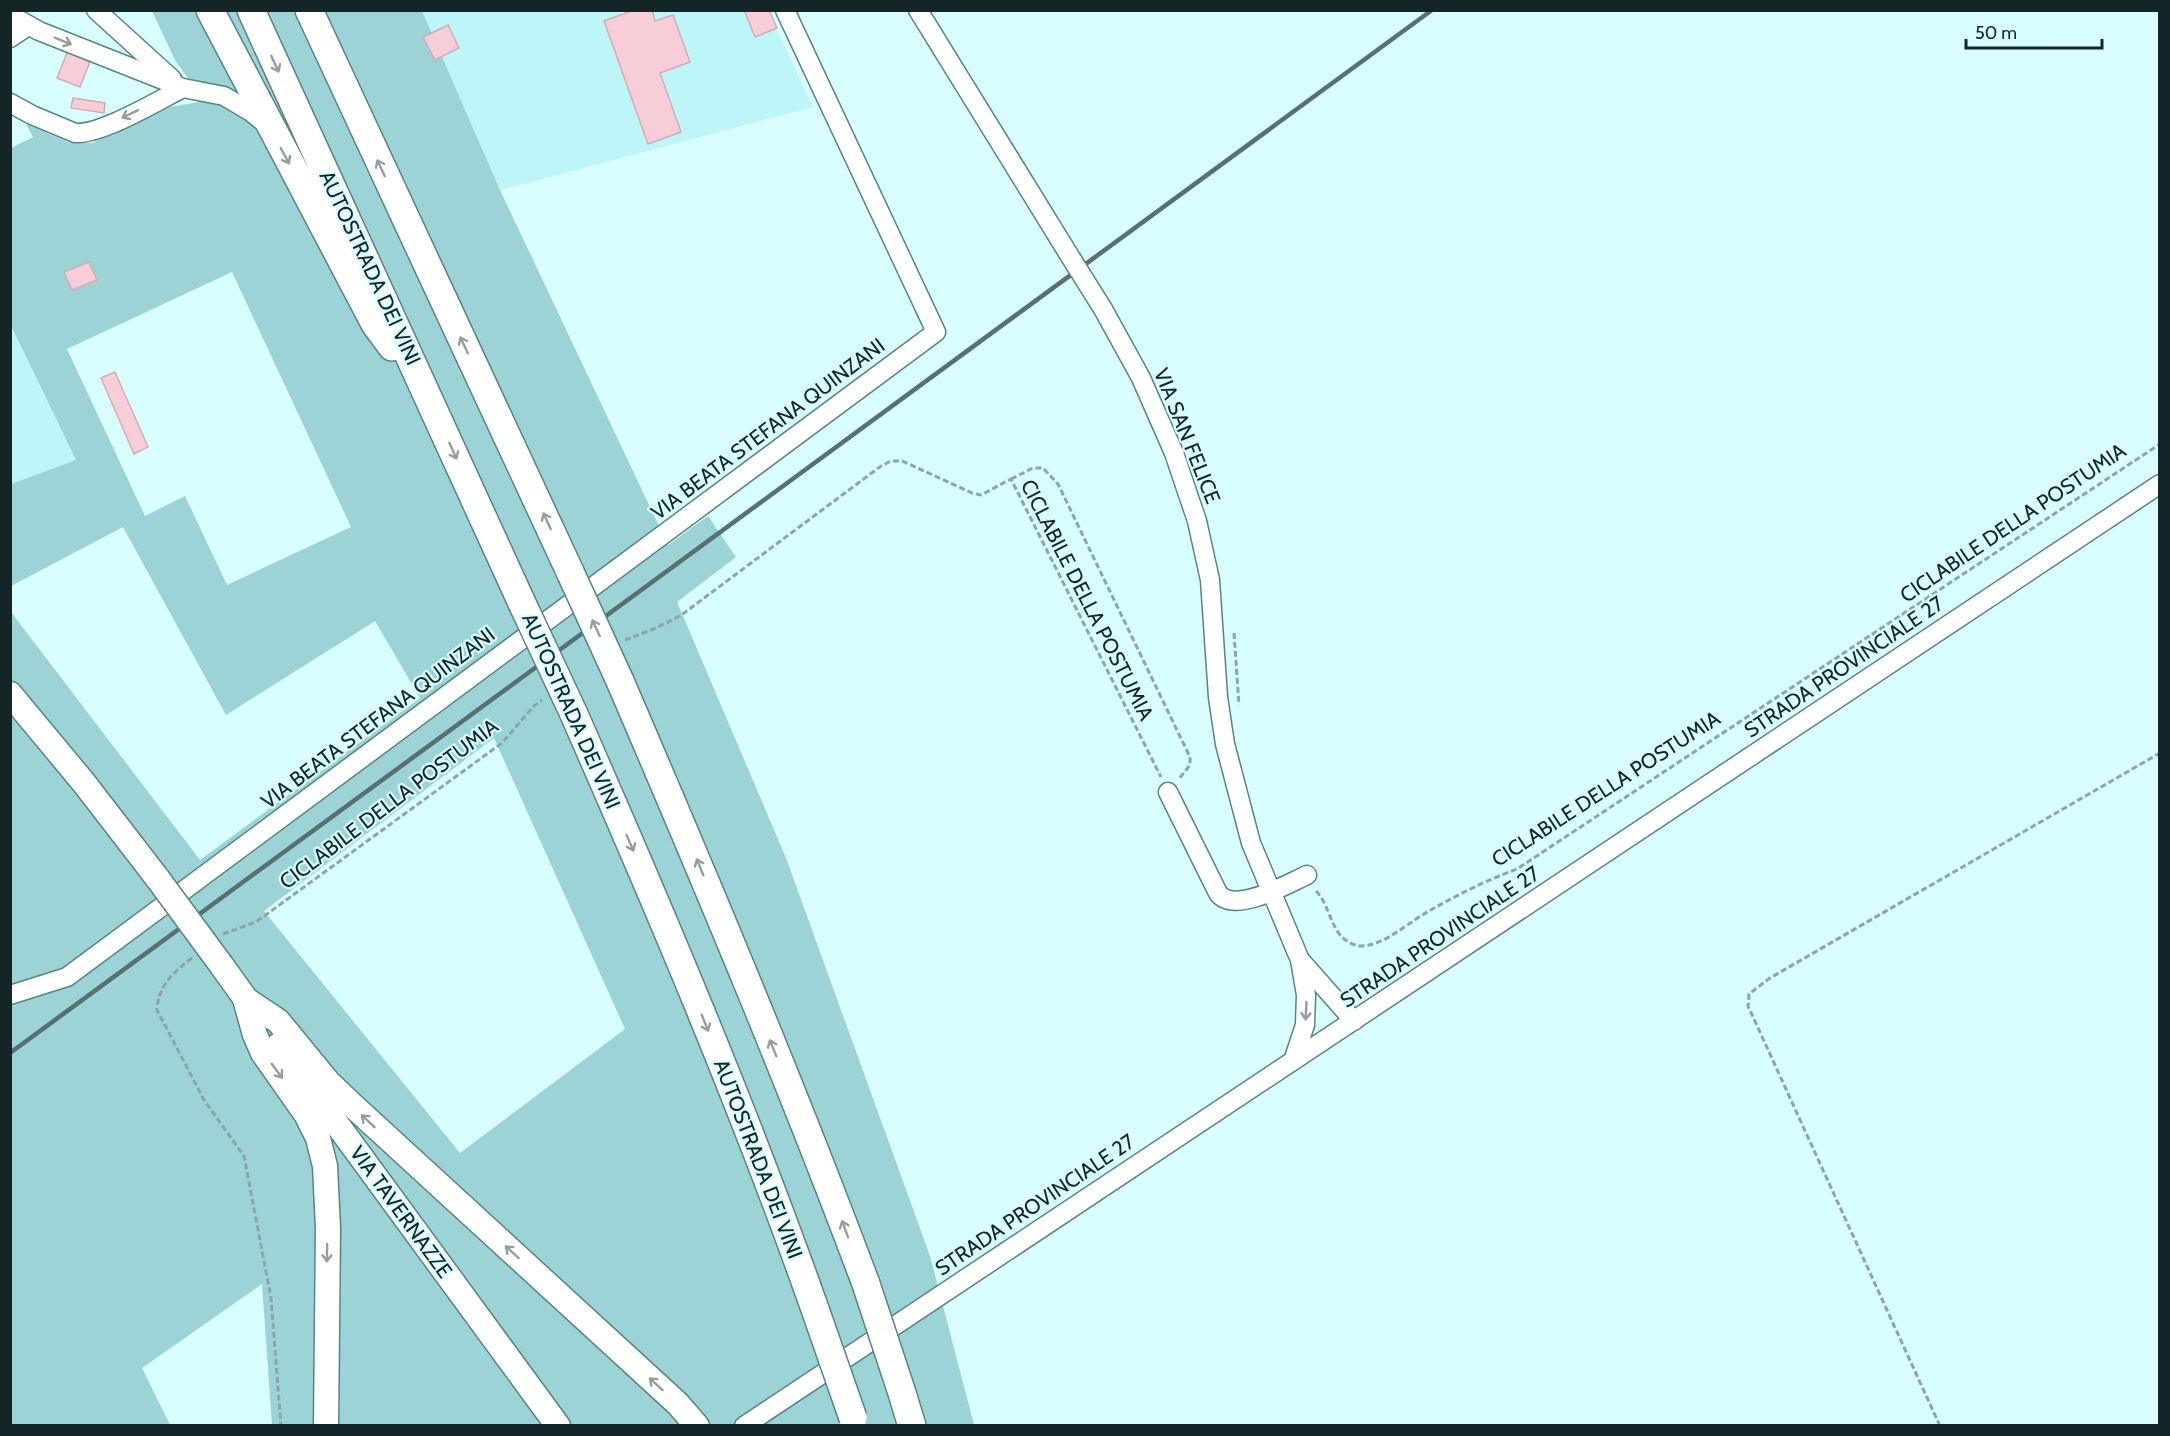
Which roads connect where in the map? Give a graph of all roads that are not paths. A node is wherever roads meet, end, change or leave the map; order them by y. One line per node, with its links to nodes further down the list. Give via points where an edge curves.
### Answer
1 (96, 10): 11 (street)
2 (210, 10): 14 (highway)
3 (251, 10): 15 (highway, AUTOSTRADA DEI VINI, one-way to 15)
4 (309, 10): 13 (highway)
5 (325, 10): 13 (highway)
6 (785, 10): 22 (street, VIA BEATA STEFANA QUINZANI, via 936,332 67,977)
7 (918, 10): 20 (street, VIA SAN FELICE, bridge, via 1103,309 1142,378 1174,453 1197,521 1210,580 1225,744 1251,843)
8 (10, 15): 9 (street)
9 (28, 26): 10 (street); 11 (street, one-way to 11)
10 (10, 38)
11 (183, 88): 12 (street, one-way to 12, via 83,134); 14 (street, via 224,96)
12 (10, 103)
13 (355, 111): 31 (highway, one-way to 13, bridge, via 866,1284 699,864 620,681)
14 (271, 128): 15 (highway, one-way to 15, via 375,324)
15 (435, 409): 26 (highway, AUTOSTRADA DEI VINI, one-way to 26, bridge, via 647,880 770,1182)
16 (2160, 484): 24 (street, STRADA PROVINCIALE 27)
17 (10, 694): 23 (main road, VIA TAVERNAZZE, bridge, via 158,879)
18 (1168, 792): 20 (street, via 1221,897 1235,902)
19 (1309, 882): 20 (street)
20 (1270, 891): 21 (street, VIA SAN FELICE)
21 (1300, 960): 24 (street); 25 (street, one-way to 25, via 1306,996 1305,1025)
22 (10, 995)
23 (245, 999): 27 (main road, one-way to 27, via 263,1053 306,1114 318,1138 325,1166); 28 (main road, VIA TAVERNAZZE); 29 (main road, one-way to 23, via 329,1083 278,1021)
24 (1354, 1021): 25 (street, STRADA PROVINCIALE 27)
25 (1293, 1061): 30 (street, STRADA PROVINCIALE 27)
26 (854, 1422)
27 (326, 1425)
28 (558, 1425)
29 (697, 1425)
30 (744, 1425)
31 (912, 1425)

